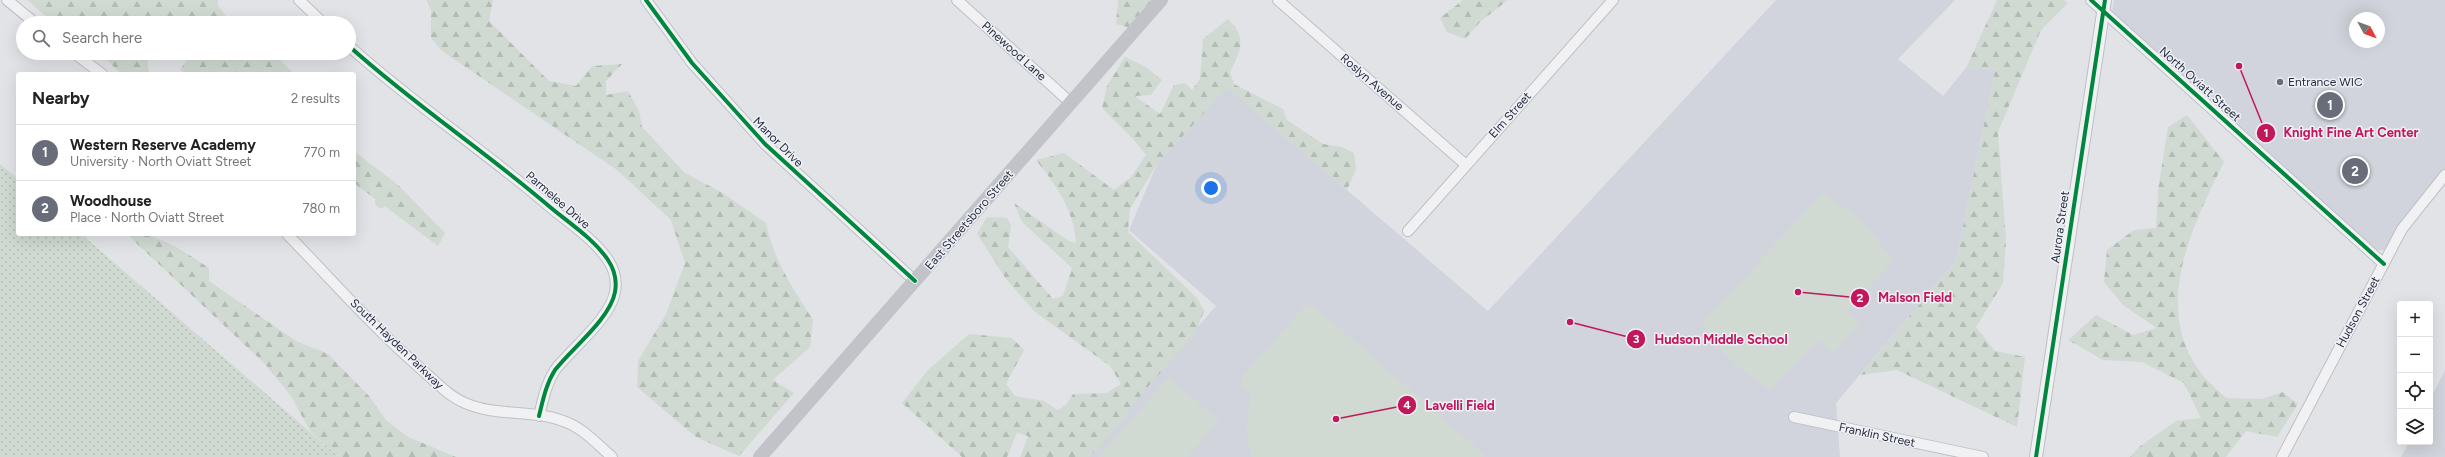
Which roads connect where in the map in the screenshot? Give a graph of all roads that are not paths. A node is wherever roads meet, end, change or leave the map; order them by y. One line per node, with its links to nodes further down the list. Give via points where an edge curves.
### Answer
1 (7, 0): 10 (street)
2 (299, 0): 11 (street)
3 (646, 0): 21 (street, Manor Drive, via 692,63 765,144)
4 (957, 0): 15 (street, Pinewood Lane)
5 (1162, 0): 15 (main road, East Streetsboro Street)
6 (1278, 0): 16 (street, Roslyn Avenue)
7 (1613, 0): 16 (street, Elm Street)
8 (2091, 0): 9 (street, North Oviatt Street)
9 (2104, 6): 20 (street, North Oviatt Street); 27 (street, Aurora Street)
10 (26, 16)
11 (316, 16)
12 (356, 52): 22 (street, Parmelee Drive, via 509,171 588,239 613,268 615,291 611,306 555,371 545,391)
13 (83, 60): 14 (street)
14 (99, 72)
15 (1071, 103): 21 (main road, East Streetsboro Street)
16 (1466, 165): 18 (street, Elm Street)
17 (2445, 175): 20 (street, Hudson Street, via 2402,229)
18 (1408, 231)
19 (289, 236): 22 (street, South Hayden Parkway, via 365,316 444,390 464,403 488,411)
20 (2384, 264): 28 (street, Hudson Street)
21 (914, 281): 25 (main road, East Streetsboro Street)
22 (539, 416): 24 (street, South Hayden Parkway, via 564,421 578,428)
23 (1794, 417): 26 (street, Franklin Street)
24 (612, 457)
25 (760, 457)
26 (1983, 457)
27 (2036, 457)
28 (2282, 457)

